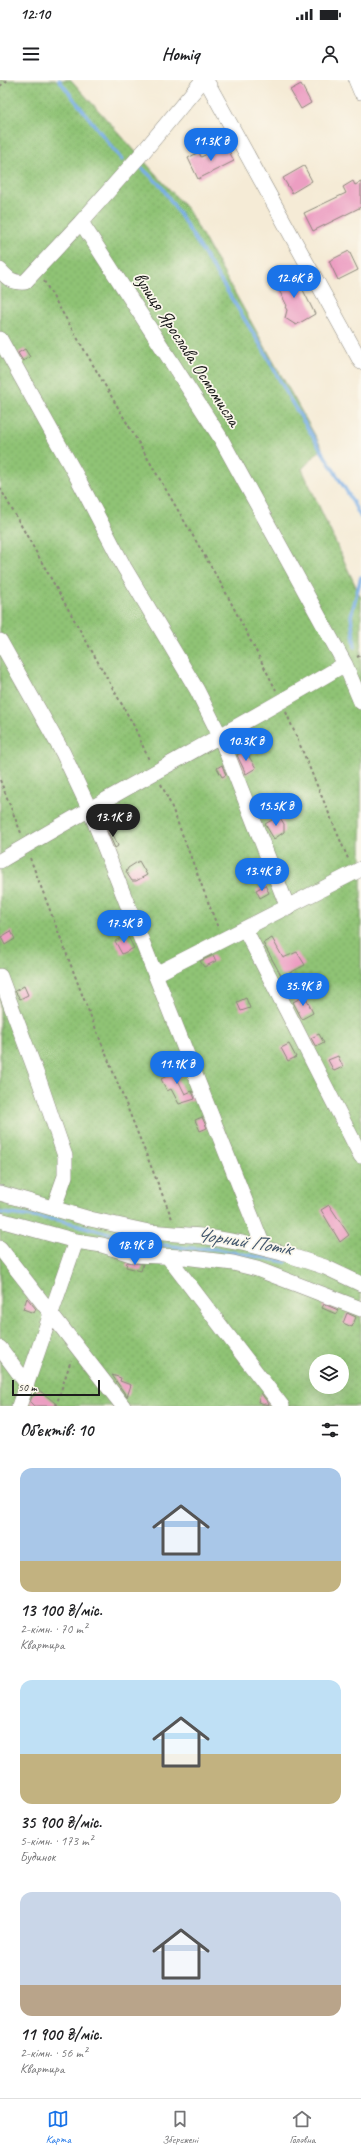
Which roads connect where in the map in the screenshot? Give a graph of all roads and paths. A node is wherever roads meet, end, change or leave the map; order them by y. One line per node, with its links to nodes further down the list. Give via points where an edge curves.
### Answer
1 (8, 80): 4 (path)
2 (205, 80): 6 (street); 10 (street)
3 (356, 80): 5 (street)
4 (0, 86)
5 (361, 92)
6 (81, 222): 8 (street); 13 (street, вулиця Ярослава Осмомисла, via 220,437)
7 (0, 270): 8 (street, via 9,280 16,282 25,282)
8 (37, 270): 14 (path, via 224,589)
9 (0, 339): 16 (street, via 124,567 181,660)
10 (361, 362)
11 (0, 488): 17 (path, via 134,726)
12 (0, 641): 19 (street, via 63,753)
13 (345, 664): 14 (street); 15 (street, вулиця Ярослава Осмомисла)
14 (282, 702): 16 (street); 22 (path)
15 (361, 702)
16 (220, 736): 17 (street); 23 (street)
17 (155, 772): 19 (street); 25 (path, via 171,805)
18 (0, 780): 20 (path)
19 (89, 808): 20 (street); 26 (street)
20 (26, 846): 21 (street); 32 (path)
21 (0, 861)
22 (358, 871): 23 (street)
23 (288, 908): 24 (street)
24 (245, 930): 25 (street); 28 (street)
25 (222, 941): 26 (street)
26 (156, 974): 35 (street)
27 (0, 976): 30 (street, via 65,1156 65,1176)
28 (361, 1156)
29 (0, 1193): 30 (street)
30 (54, 1207): 32 (street, via 131,1228)
31 (0, 1220): 33 (street)
32 (178, 1235): 35 (street, via 202,1236)
33 (76, 1241): 36 (street, via 102,1245 134,1255); 39 (street)
34 (0, 1248): 39 (street)
35 (264, 1248): 37 (street, via 325,1267)
36 (168, 1257): 38 (street, via 207,1259 257,1269); 46 (street)
37 (361, 1284)
38 (361, 1308)
39 (51, 1312): 40 (street); 42 (street)
40 (76, 1344): 44 (path); 45 (street)
41 (0, 1348): 42 (street)
42 (27, 1384): 43 (street)
43 (19, 1406)
44 (56, 1406)
45 (123, 1406)
46 (282, 1406)

